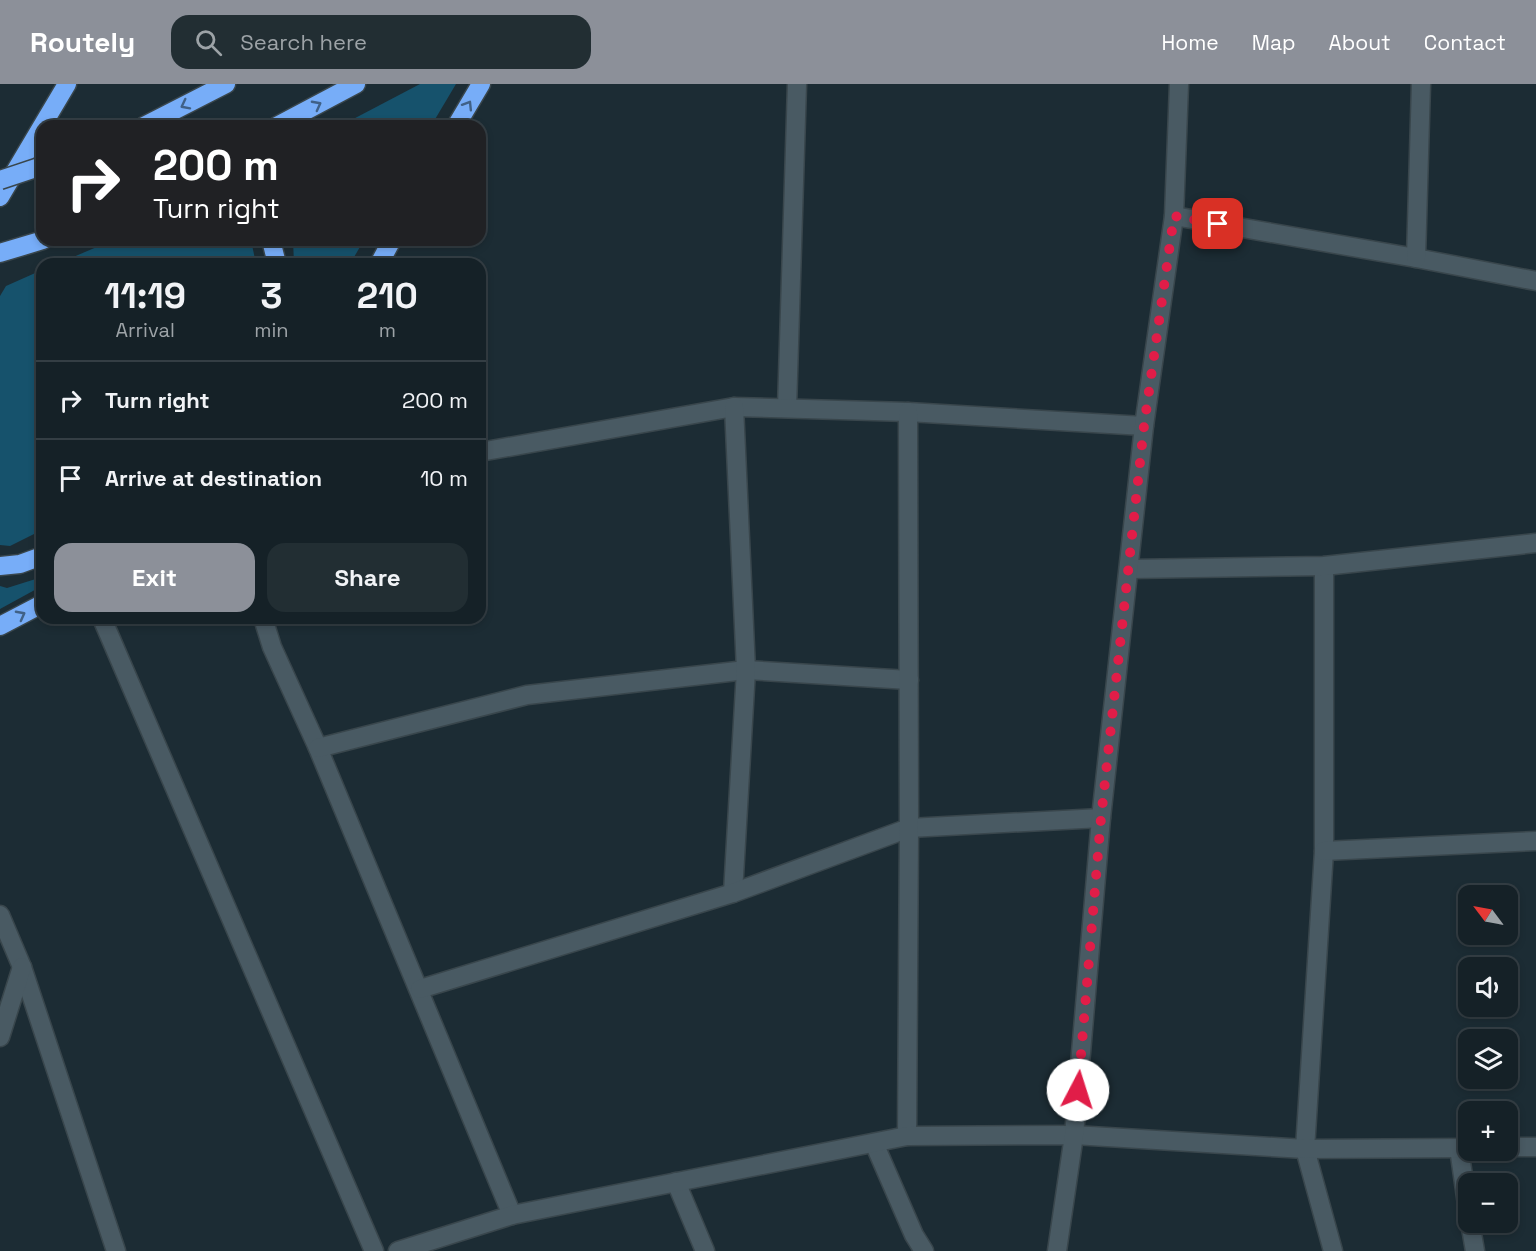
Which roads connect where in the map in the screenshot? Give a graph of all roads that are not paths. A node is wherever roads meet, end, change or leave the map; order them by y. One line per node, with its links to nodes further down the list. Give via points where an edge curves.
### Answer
1 (67, 84): 8 (highway)
2 (226, 84): 9 (highway, one-way to 9)
3 (356, 84): 10 (highway, one-way to 3)
4 (481, 84): 11 (highway, one-way to 4)
5 (797, 84): 22 (street)
6 (1179, 84): 16 (street)
7 (1421, 84): 19 (street)
8 (46, 120)
9 (156, 120)
10 (288, 120)
11 (460, 120)
12 (36, 136): 15 (highway)
13 (36, 168): 14 (highway, bridge)
14 (0, 180)
15 (0, 197)
16 (1174, 216): 19 (street); 24 (street)
17 (36, 242): 18 (highway)
18 (0, 253)
19 (1416, 258): 20 (street)
20 (1536, 282)
21 (734, 407): 22 (street); 25 (street); 35 (street)
22 (787, 408): 23 (street)
23 (908, 412): 24 (street); 36 (street)
24 (1144, 426): 30 (street)
25 (486, 451)
26 (1536, 543): 29 (street)
27 (36, 558): 28 (highway)
28 (0, 566)
29 (1324, 566): 30 (street); 41 (street)
30 (1130, 569): 38 (street)
31 (36, 607): 34 (highway, one-way to 31)
32 (104, 624): 58 (street)
33 (265, 624): 37 (street)
34 (0, 626)
35 (746, 670): 36 (street); 37 (street, via 527,695); 42 (street)
36 (909, 680): 39 (street)
37 (318, 747): 45 (street)
38 (1101, 818): 39 (street); 47 (street)
39 (909, 828): 42 (street); 48 (street)
40 (1536, 841): 41 (street)
41 (1324, 851): 53 (street)
42 (734, 892): 45 (street)
43 (0, 915): 44 (street)
44 (22, 967): 46 (street); 57 (street)
45 (420, 989): 55 (street)
46 (0, 1037)
47 (1074, 1135): 48 (street); 53 (street); 62 (street)
48 (907, 1136): 49 (street)
49 (874, 1143): 54 (street); 61 (street)
50 (1518, 1147): 51 (street)
51 (1536, 1147)
52 (1458, 1148): 53 (street)
53 (1305, 1149): 63 (street)
54 (676, 1182): 55 (street); 60 (street)
55 (513, 1215): 59 (street)
56 (1472, 1233): 64 (street)
57 (117, 1251)
58 (374, 1251)
59 (398, 1251)
60 (705, 1251)
61 (924, 1251)
62 (1057, 1251)
63 (1333, 1251)
64 (1474, 1251)

